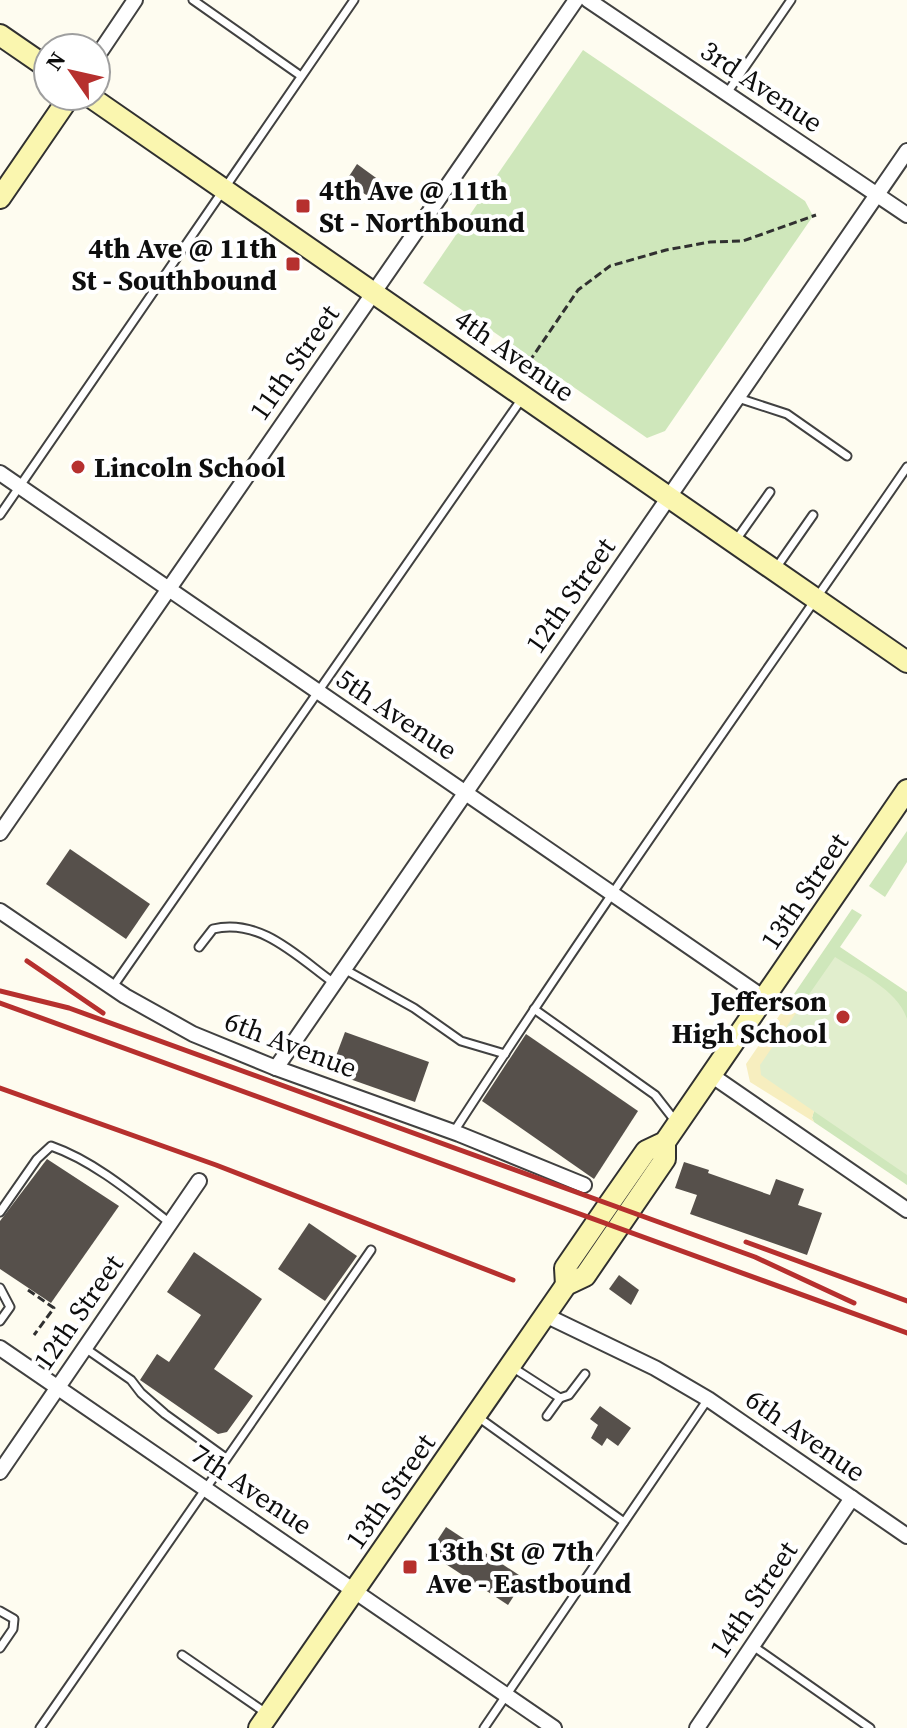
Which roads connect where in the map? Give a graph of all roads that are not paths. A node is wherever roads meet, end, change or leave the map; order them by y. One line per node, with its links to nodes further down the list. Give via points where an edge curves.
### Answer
1 (135, 0): 7 (street)
2 (193, 0): 10 (lane)
3 (354, 0): 10 (lane)
4 (576, 0): 19 (street, 11th Street)
5 (588, 0): 11 (street, 3rd Avenue)
6 (791, 0): 11 (lane)
7 (112, 34)
8 (0, 35): 9 (street)
9 (32, 57)
10 (301, 76): 15 (lane)
11 (727, 93): 16 (street, 3rd Avenue)
12 (59, 112): 17 (street)
13 (112, 112): 15 (street, 4th Avenue)
14 (907, 151): 16 (street, 12th Street)
15 (223, 188): 19 (street, 4th Avenue); 25 (lane)
16 (877, 194): 18 (street, 3rd Avenue); 21 (street, 12th Street)
17 (0, 198)
18 (907, 215)
19 (374, 292): 20 (street, 4th Avenue); 32 (street, 11th Street)
20 (524, 395): 27 (street, 4th Avenue); 35 (lane)
21 (738, 398): 22 (lane, via 787,414); 27 (street, 12th Street)
22 (847, 456)
23 (907, 467): 33 (lane)
24 (0, 473): 25 (street, 5th Avenue)
25 (20, 487): 28 (lane); 32 (street, 5th Avenue)
26 (770, 492): 30 (lane)
27 (670, 497): 30 (street, 4th Avenue); 37 (street, 12th Street)
28 (0, 515)
29 (813, 515): 31 (lane)
30 (735, 542): 31 (street, 4th Avenue)
31 (775, 570): 33 (street, 4th Avenue)
32 (168, 589): 35 (street, 5th Avenue); 38 (street, 11th Street)
33 (816, 599): 34 (street, 4th Avenue); 39 (lane)
34 (907, 662)
35 (317, 691): 37 (street, 5th Avenue); 44 (lane)
36 (907, 790): 45 (street, 13th Street)
37 (466, 792): 39 (street, 5th Avenue); 42 (street, 12th Street)
38 (0, 833)
39 (612, 893): 45 (street, 5th Avenue); 46 (lane)
40 (0, 911): 44 (street, 6th Avenue)
41 (199, 947): 43 (lane, via 213,929 251,928)
42 (344, 969): 43 (street, 12th Street); 47 (lane, via 461,1041)
43 (334, 983): 48 (street, 12th Street)
44 (112, 988): 48 (street, 6th Avenue, via 193,1034)
45 (764, 998): 49 (street, 13th Street)
46 (534, 1009): 47 (lane); 50 (lane, via 655,1095)
47 (505, 1054): 51 (lane)
48 (276, 1068): 51 (street, 6th Avenue)
49 (711, 1075): 50 (street, 13th Street); 54 (street)
50 (678, 1124): 59 (street, 13th Street, via 665,1142 646,1151 609,1204 565,1268 566,1285)
51 (453, 1133): 53 (street, 6th Avenue)
52 (199, 1181): 56 (street, 12th Street)
53 (584, 1185)
54 (907, 1210)
55 (0, 1212): 56 (lane, via 51,1146 96,1170)
56 (171, 1224): 62 (street, 12th Street)
57 (371, 1250): 70 (lane)
58 (0, 1288): 60 (lane, via 10,1307)
59 (545, 1315): 63 (street, 13th Street); 67 (street, 6th Avenue)
60 (0, 1321)
61 (0, 1348): 65 (street, 7th Avenue)
62 (85, 1348): 65 (street, 12th Street); 70 (lane)
63 (510, 1366): 66 (lane); 68 (street, 13th Street)
64 (585, 1374): 66 (lane, via 569,1395)
65 (58, 1388): 71 (street, 12th Street); 72 (street, 7th Avenue)
66 (560, 1398): 69 (lane)
67 (708, 1399): 73 (street, 6th Avenue); 74 (lane)
68 (476, 1416): 74 (lane); 76 (street, 13th Street)
69 (547, 1416)
70 (226, 1458): 72 (lane)
71 (0, 1472)
72 (205, 1488): 76 (street, 7th Avenue); 83 (lane)
73 (852, 1498): 75 (street, 6th Avenue); 78 (street, 14th Street)
74 (624, 1522): 81 (lane)
75 (907, 1536)
76 (355, 1591): 81 (street, 7th Avenue); 82 (street, 13th Street)
77 (0, 1611): 79 (lane, via 14,1619)
78 (753, 1646): 86 (street, 14th Street); 87 (lane)
79 (0, 1648)
80 (182, 1655): 82 (lane)
81 (506, 1695): 84 (lane); 85 (street, 7th Avenue)
82 (263, 1721)
83 (40, 1728)
84 (484, 1728)
85 (554, 1728)
86 (697, 1728)
87 (870, 1728)

